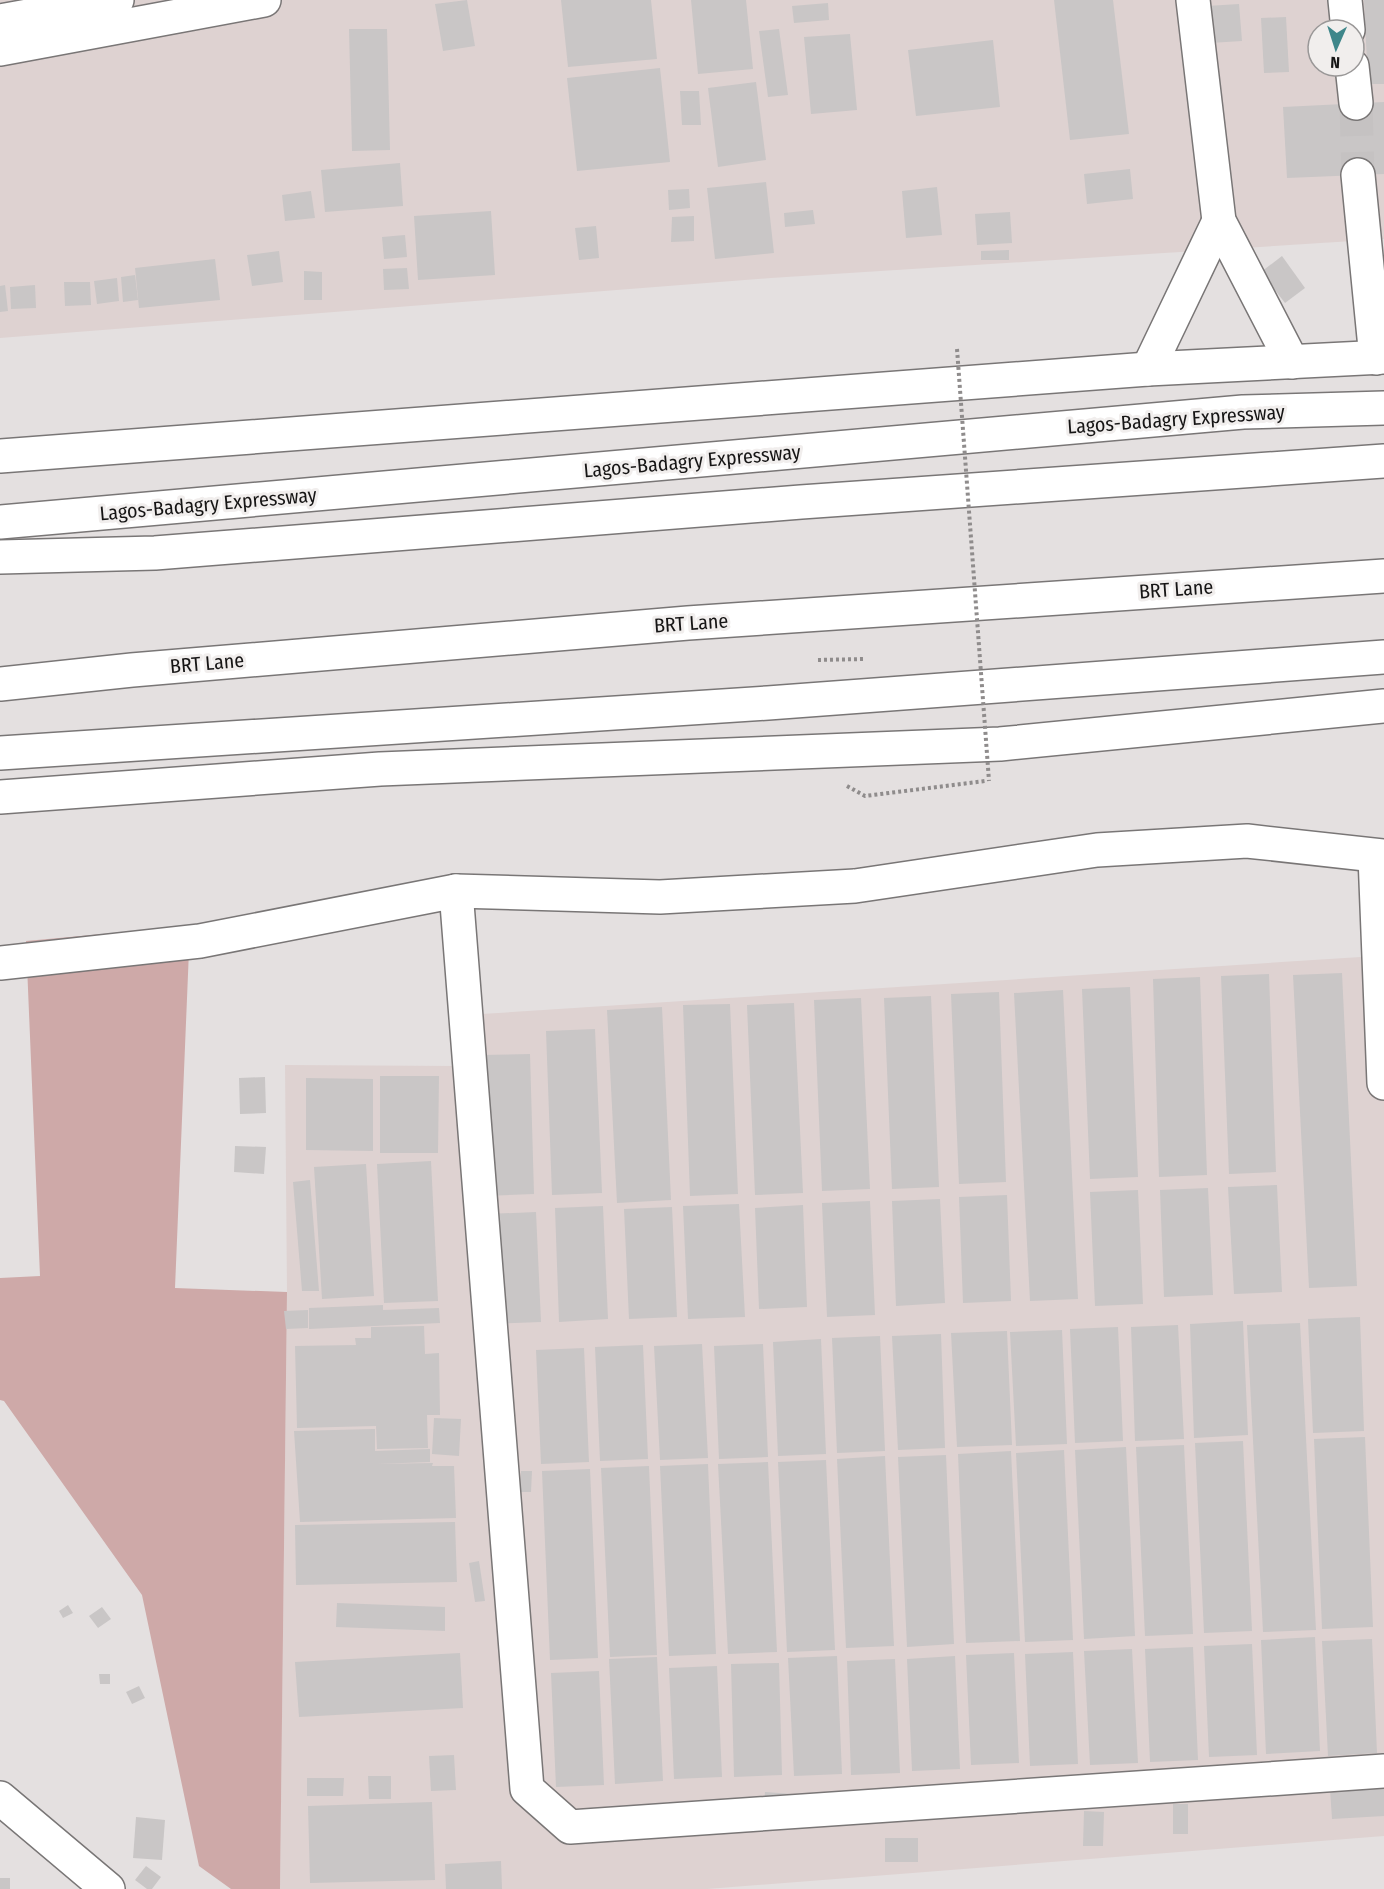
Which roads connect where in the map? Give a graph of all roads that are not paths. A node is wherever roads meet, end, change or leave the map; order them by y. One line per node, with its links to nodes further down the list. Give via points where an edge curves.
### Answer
1 (117, 0): 6 (main road)
2 (264, 0): 7 (main road)
3 (1193, 0): 11 (main road)
4 (1345, 0): 5 (main road)
5 (1347, 18)
6 (0, 21)
7 (0, 50)
8 (1353, 78): 9 (main road)
9 (1356, 103)
10 (1358, 175): 12 (main road)
11 (1219, 221): 13 (main road); 14 (main road)
12 (1380, 357): 13 (main road)
13 (1292, 362): 14 (main road)
14 (1148, 369): 16 (main road)
15 (1384, 408): 18 (main road, Lagos-Badagry Expressway, via 1243,412)
16 (0, 456)
17 (1384, 461): 19 (main road, via 155,553)
18 (0, 522)
19 (0, 557)
20 (1384, 576): 22 (main road, BRT Lane, via 688,623)
21 (1384, 657): 24 (main road, via 768,703)
22 (0, 684)
23 (1384, 706): 25 (main road, via 1000,744 380,769)
24 (0, 753)
25 (0, 797)
26 (1380, 856): 27 (main road, via 1247,841 1097,850 843,886 660,897); 29 (main road)
27 (456, 891): 28 (main road, via 200,941); 30 (main road, via 528,1788 570,1827)
28 (0, 963)
29 (1384, 1083)
30 (1384, 1771)
31 (0, 1798): 32 (main road)
32 (108, 1889)

